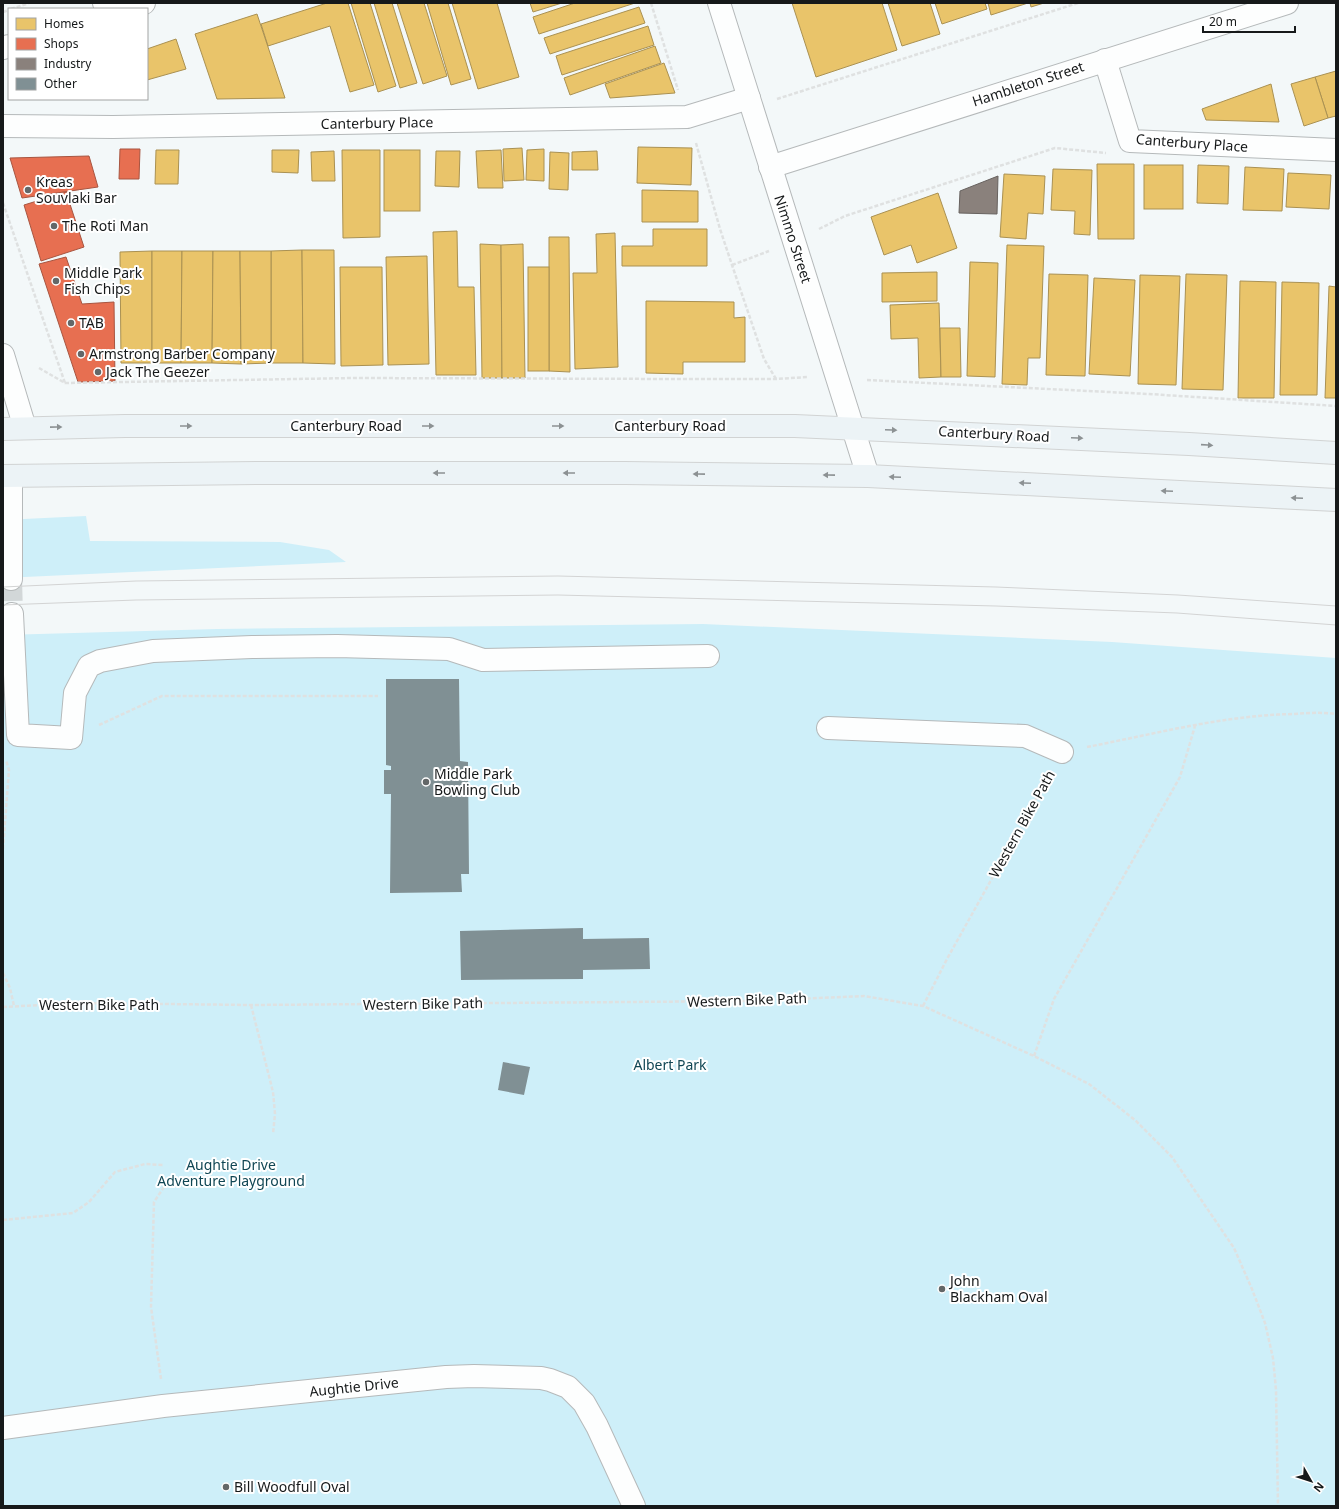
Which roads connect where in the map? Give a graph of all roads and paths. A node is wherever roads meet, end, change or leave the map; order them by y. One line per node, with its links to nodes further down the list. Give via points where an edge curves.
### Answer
1 (29, 3): 7 (path)
2 (144, 3): 8 (street)
3 (651, 3): 11 (path)
4 (718, 3): 10 (street, Nimmo Street)
5 (1078, 3): 10 (path, via 770,102)
6 (1287, 3): 9 (street, Hambleton Street)
7 (13, 8)
8 (129, 8)
9 (1105, 60): 13 (street, Canterbury Place, via 1130,141); 15 (street, Hambleton Street)
10 (751, 104): 11 (street, Canterbury Place); 15 (street, Nimmo Street)
11 (687, 117): 12 (street, Canterbury Place, via 113,128); 18 (path)
12 (3, 126)
13 (1336, 150)
14 (1107, 153): 17 (path, via 1055,148 845,216)
15 (770, 167): 17 (street, Nimmo Street)
16 (3, 202): 23 (path)
17 (794, 242): 18 (path); 21 (street, Nimmo Street)
18 (732, 265): 22 (path, via 764,358)
19 (3, 355): 25 (street)
20 (39, 368): 23 (path)
21 (838, 378): 22 (path); 24 (path); 26 (street, Nimmo Street)
22 (776, 379): 23 (path, via 353,378)
23 (65, 383)
24 (1336, 406)
25 (25, 428): 26 (main road, Canterbury Road, one-way to 26); 27 (main road, Canterbury Road)
26 (852, 428): 28 (main road, Canterbury Road, one-way to 28); 30 (street, Nimmo Street)
27 (3, 429)
28 (1336, 452)
29 (7, 476): 30 (main road, one-way to 29, via 261,473); 32 (street)
30 (868, 476): 31 (main road, one-way to 30)
31 (1336, 500)
32 (11, 579)
33 (12, 614): 39 (street, via 18,735)
34 (708, 656): 39 (street, via 482,660 449,649 337,646 153,651 100,661 89,666 75,693)
35 (378, 696): 39 (path, via 162,696)
36 (1336, 714): 37 (path, via 1239,717)
37 (1196, 726): 40 (path); 48 (path, via 1180,777 1054,999)
38 (828, 728): 40 (street, via 1025,736)
39 (70, 738)
40 (1062, 752): 46 (path, Western Bike Path)
41 (5, 756): 42 (path, via 9,770)
42 (3, 849)
43 (3, 973): 45 (path)
44 (251, 1005): 45 (path, Western Bike Path, via 81,1003); 46 (path, Western Bike Path, via 752,1001 864,996); 49 (path, via 273,1092 275,1114)
45 (14, 1006): 47 (path, Western Bike Path)
46 (923, 1006): 48 (path)
47 (3, 1007)
48 (1034, 1056): 56 (path, via 1089,1084 1135,1120 1172,1157 1234,1248 1265,1323 1273,1358)
49 (272, 1134)
50 (163, 1165): 52 (path, via 145,1164 115,1172 89,1202 73,1213)
51 (168, 1181): 53 (path, via 154,1202 151,1307)
52 (3, 1220)
53 (163, 1406): 54 (street, Aughtie Drive); 55 (street, Aughtie Drive, via 474,1376 546,1379 568,1387 584,1403)
54 (3, 1428)
55 (634, 1506)
56 (1278, 1506)

